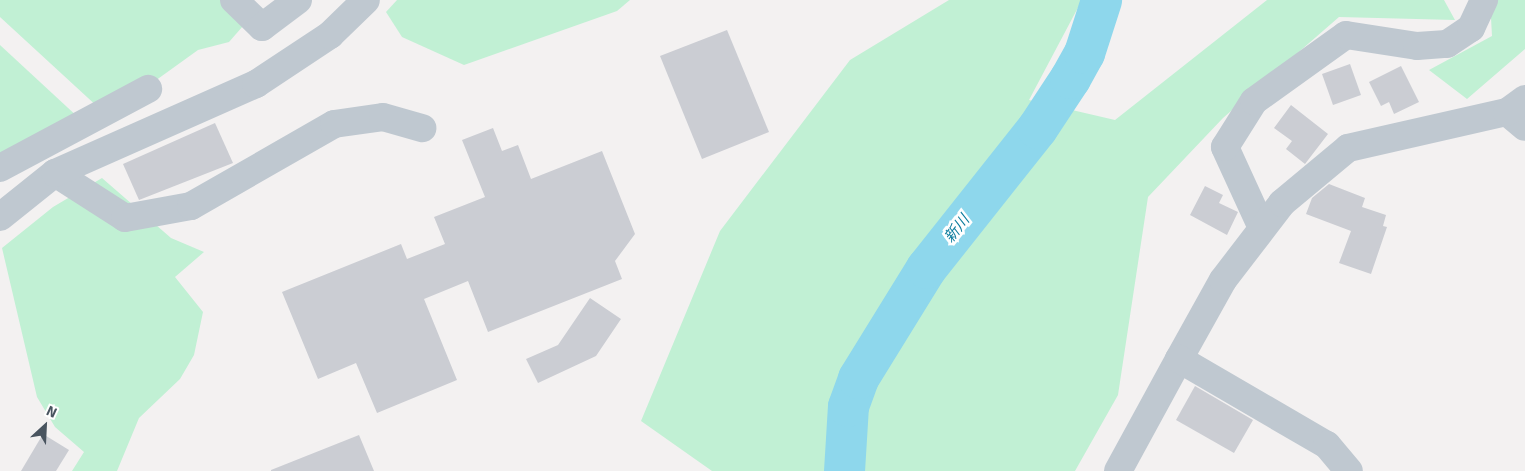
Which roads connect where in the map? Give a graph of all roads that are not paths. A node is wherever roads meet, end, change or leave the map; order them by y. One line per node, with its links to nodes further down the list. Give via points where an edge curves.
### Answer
1 (234, 0): 2 (street, via 262,27)
2 (298, 0)
3 (366, 0): 9 (street, via 330,35 256,84)
4 (1484, 0): 11 (street, via 1471,28 1447,44 1417,46 1346,35 1254,101 1225,147)
5 (148, 89): 8 (street)
6 (1519, 113): 11 (street, via 1348,148 1282,203)
7 (422, 128): 9 (street, via 382,117 334,124 192,206 125,218)
8 (0, 168)
9 (55, 173): 10 (street)
10 (0, 217)
11 (1262, 228): 12 (street, via 1223,280)
12 (1179, 359): 13 (street); 14 (street, via 1327,445)
13 (1118, 471)
14 (1349, 471)

